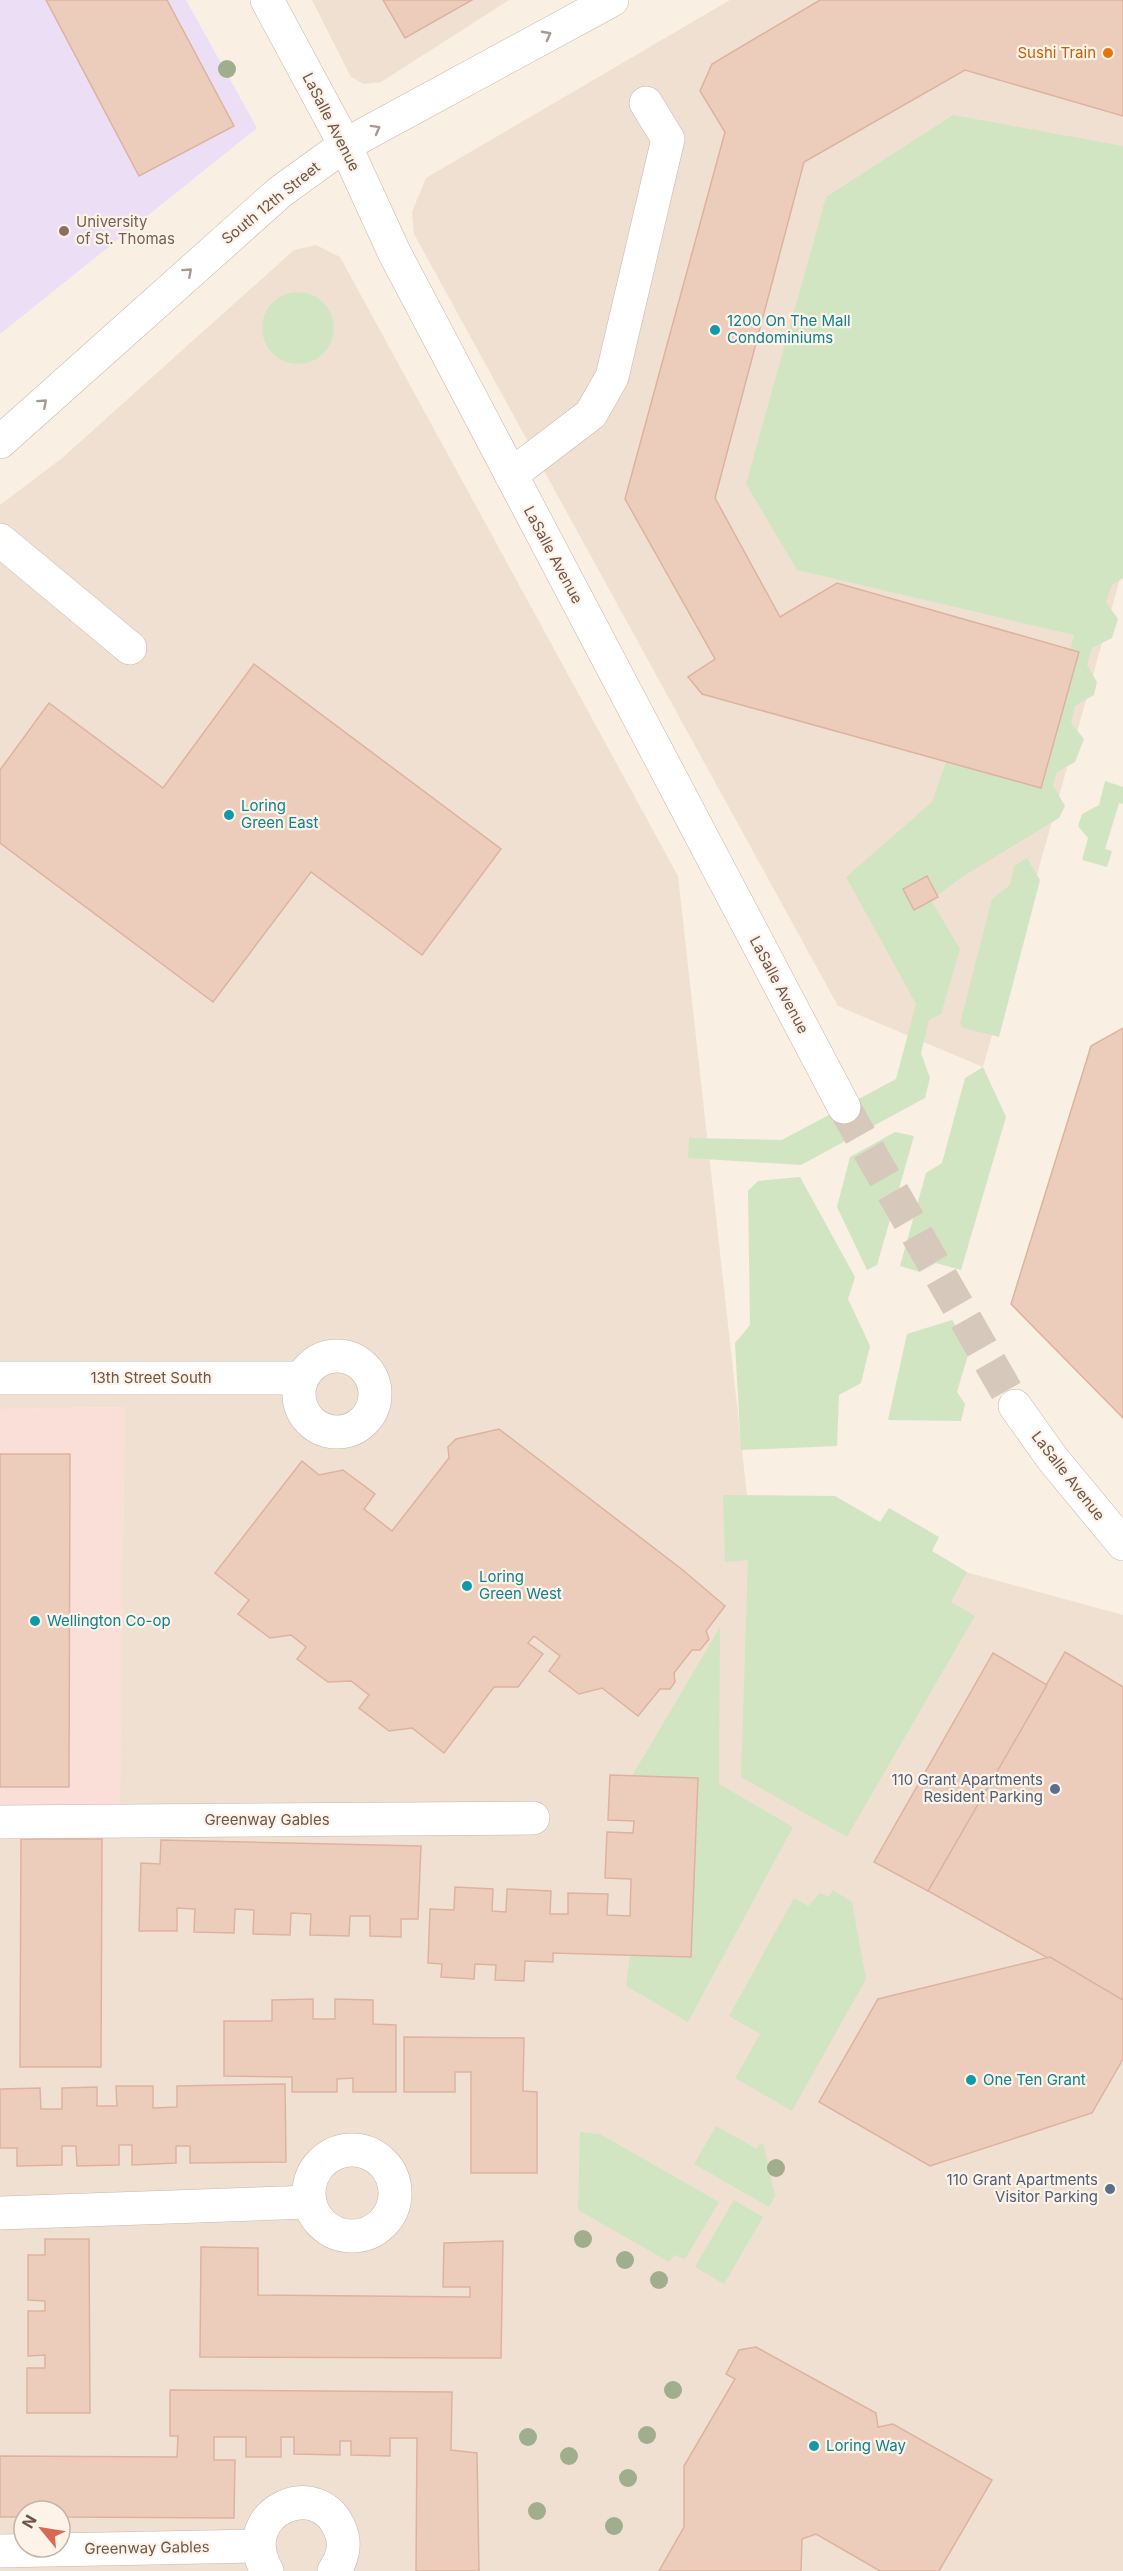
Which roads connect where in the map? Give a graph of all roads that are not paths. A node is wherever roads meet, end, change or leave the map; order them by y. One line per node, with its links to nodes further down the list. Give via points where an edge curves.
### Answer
1 (267, 0): 4 (street, LaSalle Avenue)
2 (612, 0): 4 (street, South 12th Street, one-way to 2)
3 (646, 103): 6 (street, via 668,139 612,377 591,414)
4 (345, 146): 5 (street, South 12th Street, one-way to 4, via 235,230); 6 (street, LaSalle Avenue, via 394,252)
5 (0, 442)
6 (511, 475): 9 (street, LaSalle Avenue)
7 (0, 540): 8 (street)
8 (130, 648)
9 (844, 1107)
10 (0, 1378): 11 (street, 13th Street South)
11 (302, 1378)
12 (1015, 1407): 13 (street, LaSalle Avenue)
13 (1123, 1544)
14 (533, 1818): 15 (street, Greenway Gables)
15 (0, 1822)
16 (310, 2202): 17 (street)
17 (0, 2213)
18 (0, 2551): 19 (street, Greenway Gables)
19 (263, 2559): 20 (street, Greenway Gables, via 263,2527 276,2510 303,2502 317,2505 338,2523 343,2550)
20 (334, 2571)

